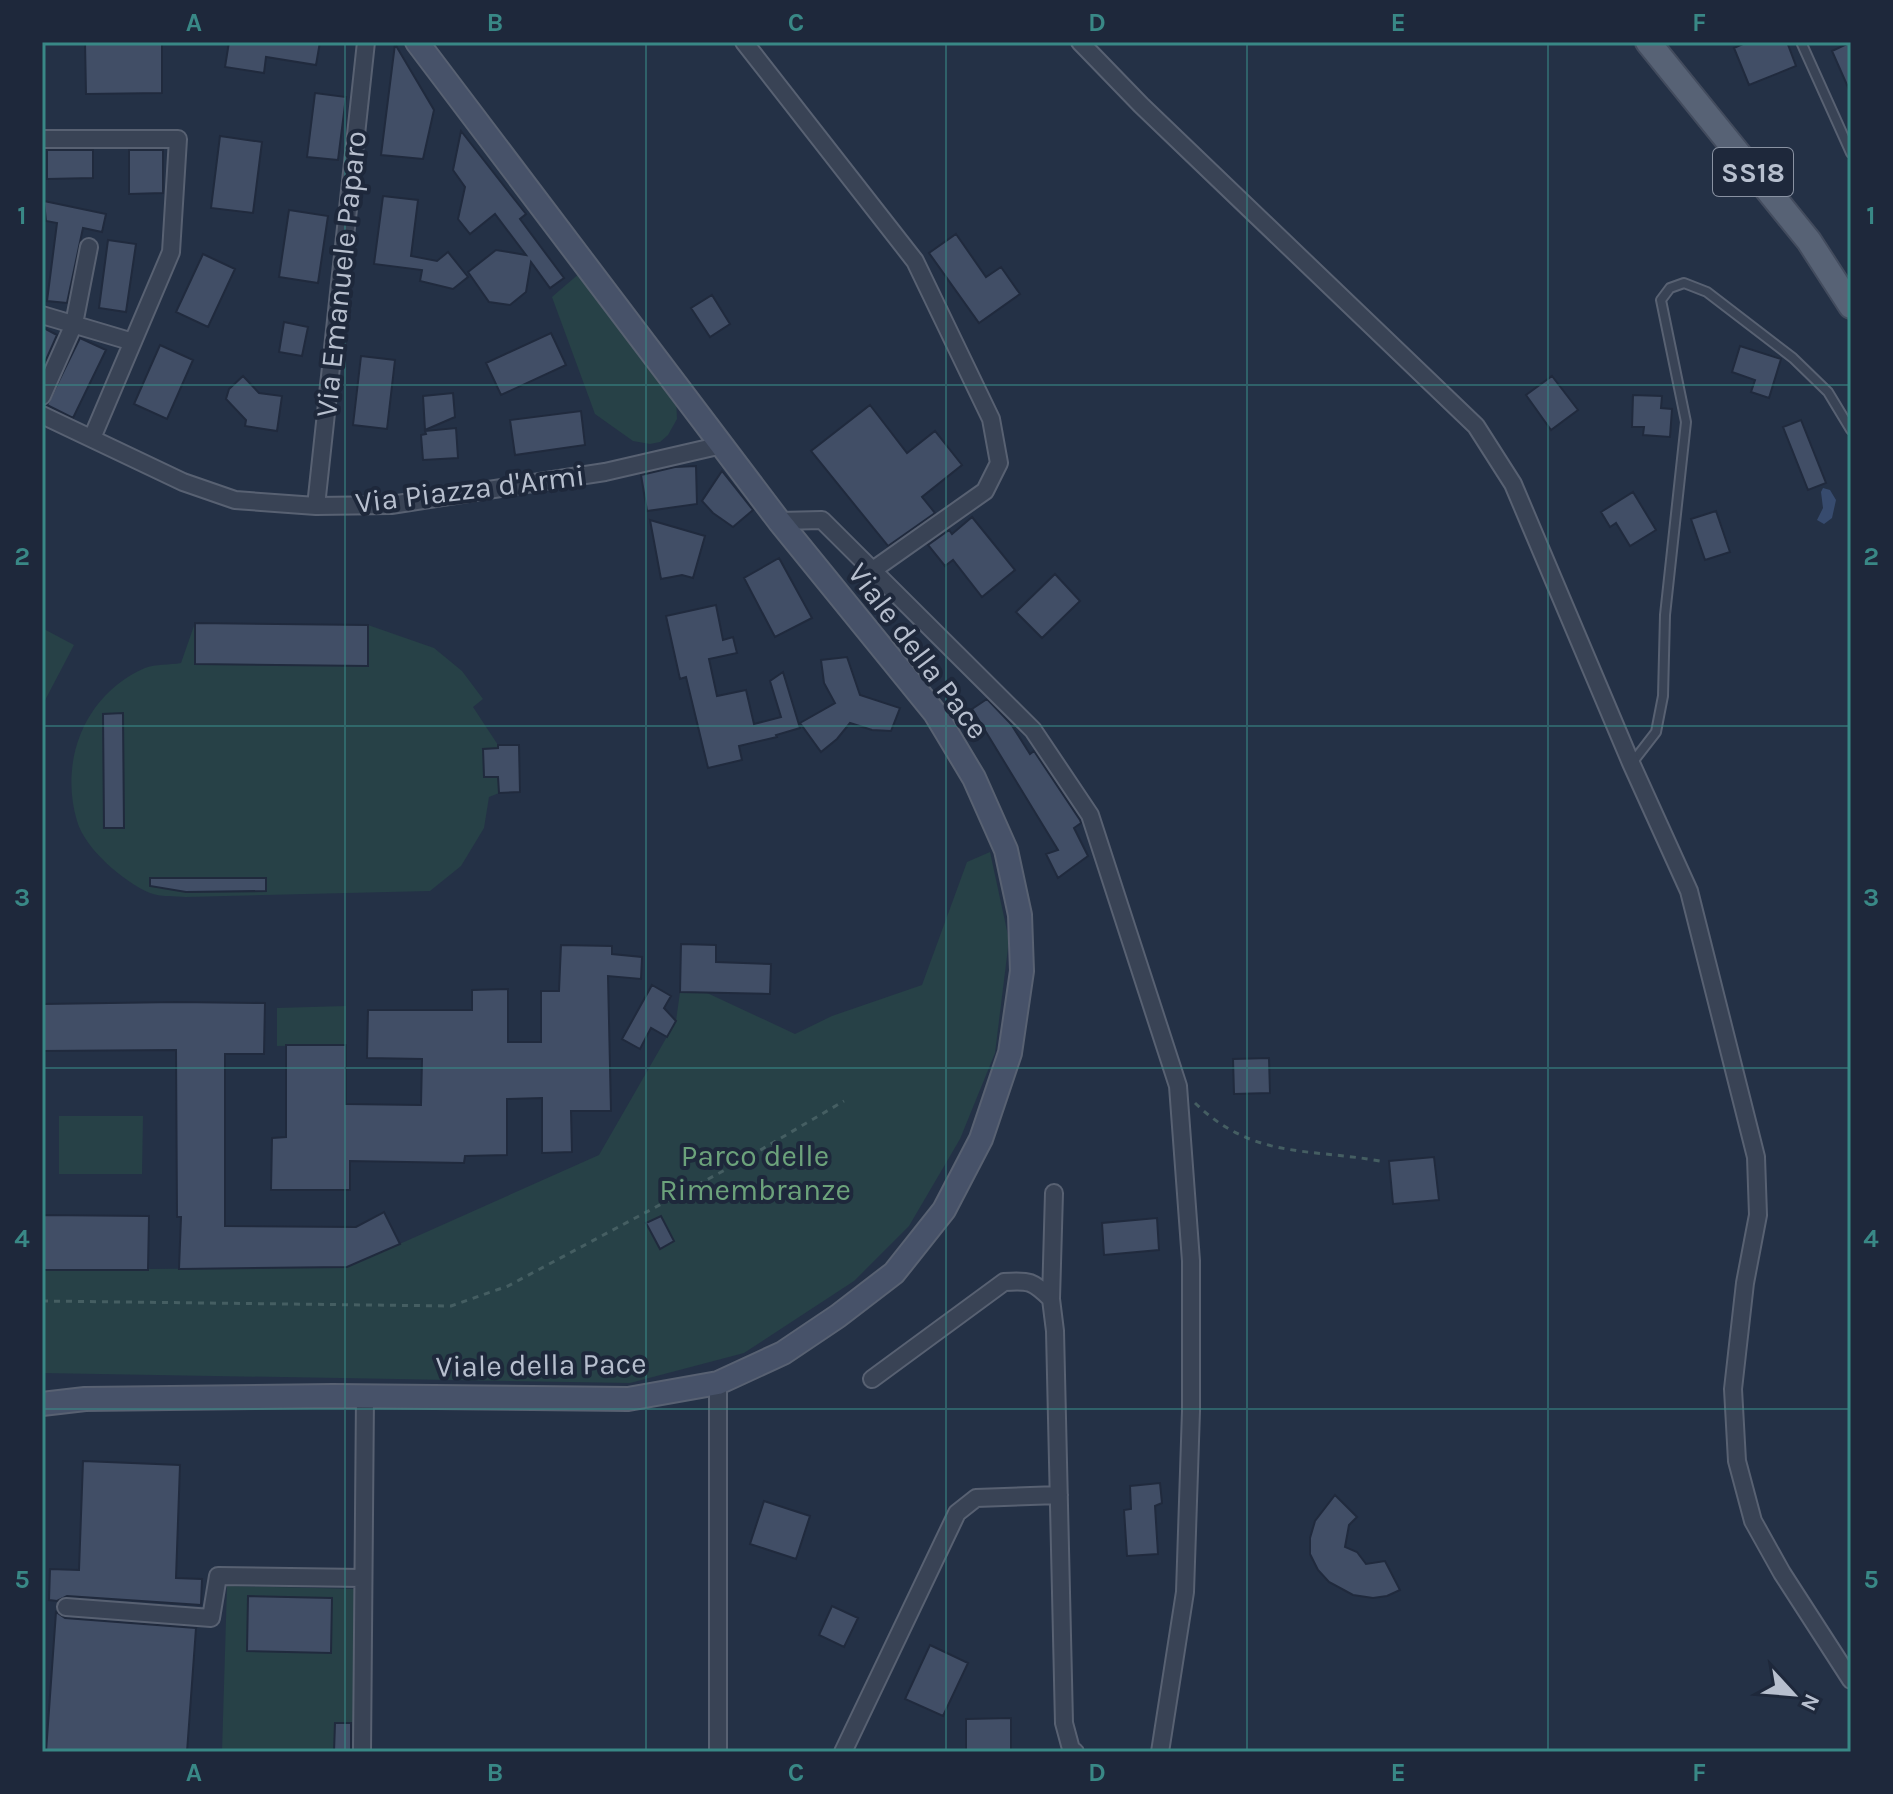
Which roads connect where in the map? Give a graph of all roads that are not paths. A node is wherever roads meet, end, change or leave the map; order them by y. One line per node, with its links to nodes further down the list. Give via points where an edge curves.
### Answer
1 (366, 42): 19 (street, Via Emanuele Paparo)
2 (417, 42): 18 (main road, Viale della Pace)
3 (744, 42): 21 (street, via 915,261 991,419 999,463 985,491)
4 (1080, 42): 22 (street, via 1476,426 1513,484)
5 (1648, 42): 10 (main road, SS18, via 1809,241)
6 (1801, 42): 8 (lane)
7 (42, 139): 13 (street, via 178,139 171,252)
8 (1851, 153)
9 (89, 247): 12 (street)
10 (1851, 306)
11 (42, 315): 12 (street)
12 (74, 324): 13 (street); 14 (street)
13 (133, 342): 17 (street)
14 (42, 396)
15 (42, 415): 17 (street, Via Piazza d'Armi)
16 (1851, 430): 22 (lane, via 1828,392 1707,292 1684,283 1670,288 1661,300 1686,422 1665,615 1663,696 1656,732)
17 (92, 438): 19 (street, Via Piazza d'Armi, via 183,482 235,500)
18 (722, 445): 19 (street, Via Piazza d'Armi, via 605,472 391,505); 20 (main road, Viale della Pace)
19 (316, 506)
20 (779, 521): 21 (street, via 822,520); 26 (main road, Viale della Pace, via 935,713 974,778 1006,850 1020,915 1022,971 1010,1053 981,1139 944,1210 894,1273 838,1316 783,1353)
21 (873, 570): 37 (street, via 1033,730 1090,815 1178,1086 1191,1261 1191,1411 1185,1592)
22 (1631, 763): 32 (street, via 1689,891 1756,1157 1758,1215 1733,1389 1737,1461 1753,1521)
23 (1054, 1193): 24 (street)
24 (1051, 1299): 25 (street, via 1024,1280 1004,1282); 29 (street)
25 (872, 1379)
26 (718, 1383): 27 (main road, Viale della Pace, via 628,1399); 34 (street)
27 (365, 1396): 28 (main road, Viale della Pace); 30 (street)
28 (43, 1404)
29 (1059, 1495): 35 (street, via 976,1498 957,1513); 36 (street, via 1064,1723)
30 (363, 1578): 31 (street, via 218,1576 211,1618); 33 (street)
31 (66, 1607)
32 (1851, 1680)
33 (362, 1752)
34 (718, 1752)
35 (843, 1752)
36 (1075, 1752)
37 (1160, 1752)

